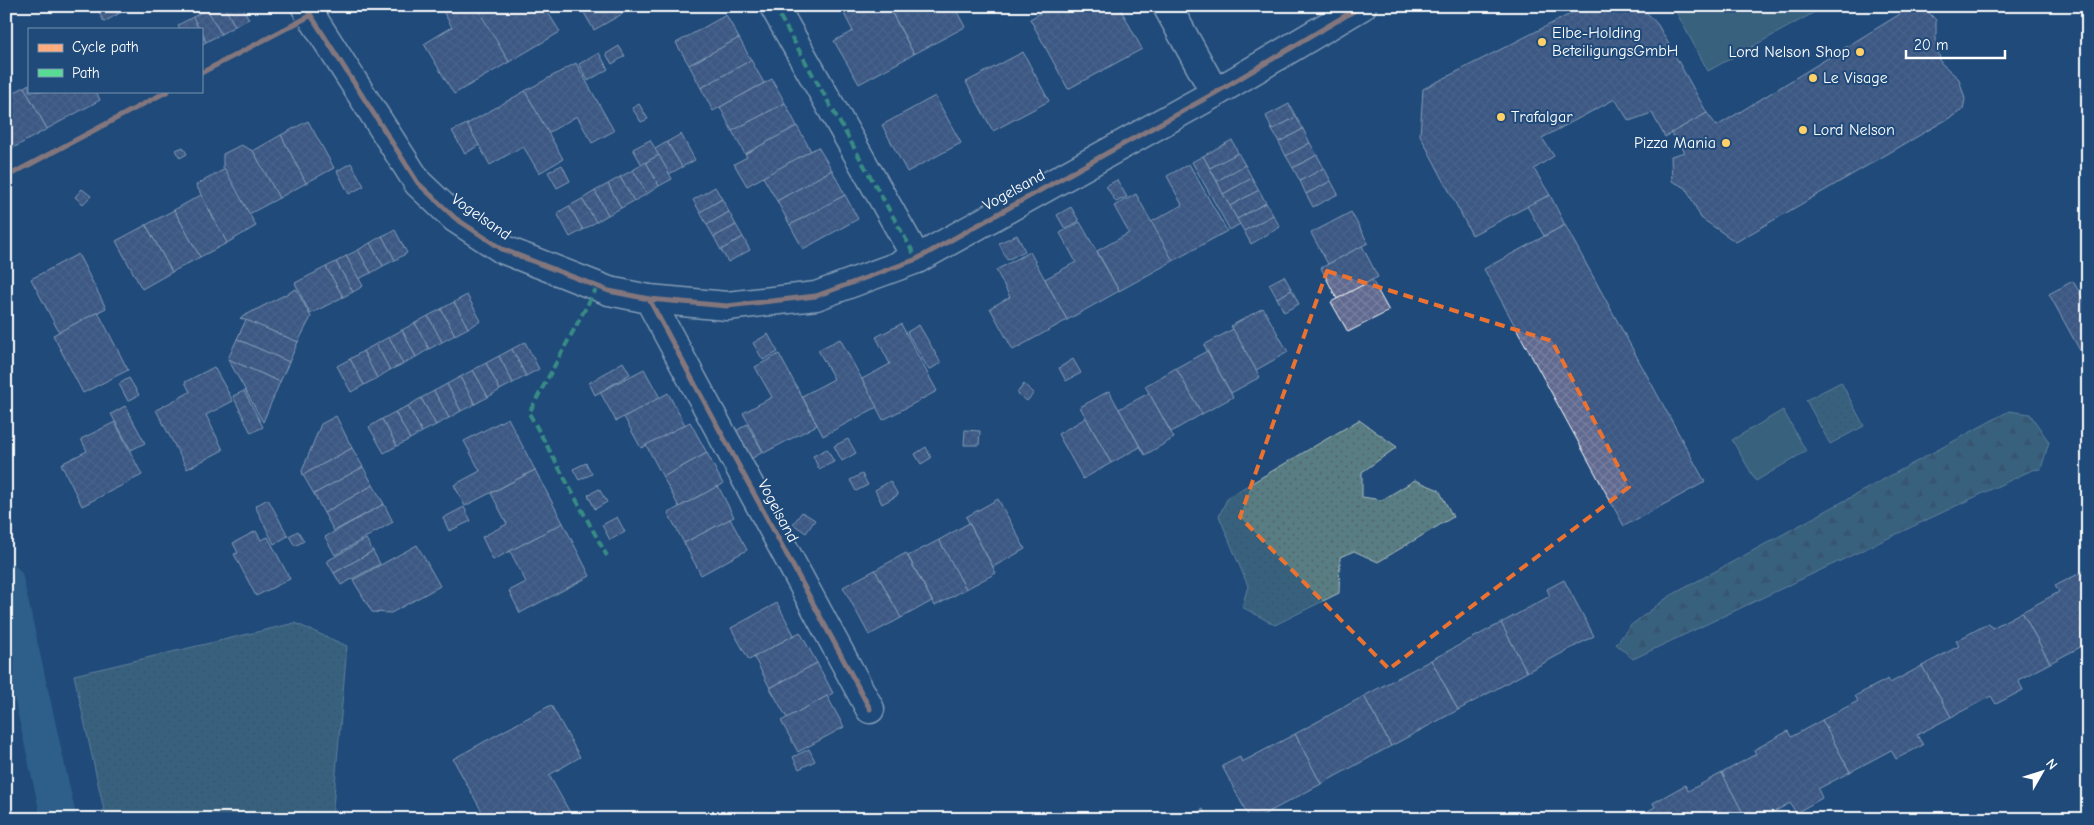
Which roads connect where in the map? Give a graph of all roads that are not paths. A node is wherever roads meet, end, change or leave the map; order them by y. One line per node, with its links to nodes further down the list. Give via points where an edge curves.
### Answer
1 (774, 6): 6 (street)
2 (1167, 6): 5 (street)
3 (1362, 6): 5 (street, Vogelsand)
4 (314, 9): 7 (street, Vogelsand, via 418,183 456,218 502,249 609,291)
5 (1214, 93): 6 (street, Vogelsand)
6 (917, 259): 7 (street, Vogelsand, via 816,296 726,306)
7 (648, 299): 8 (street, Vogelsand)
8 (870, 708)

